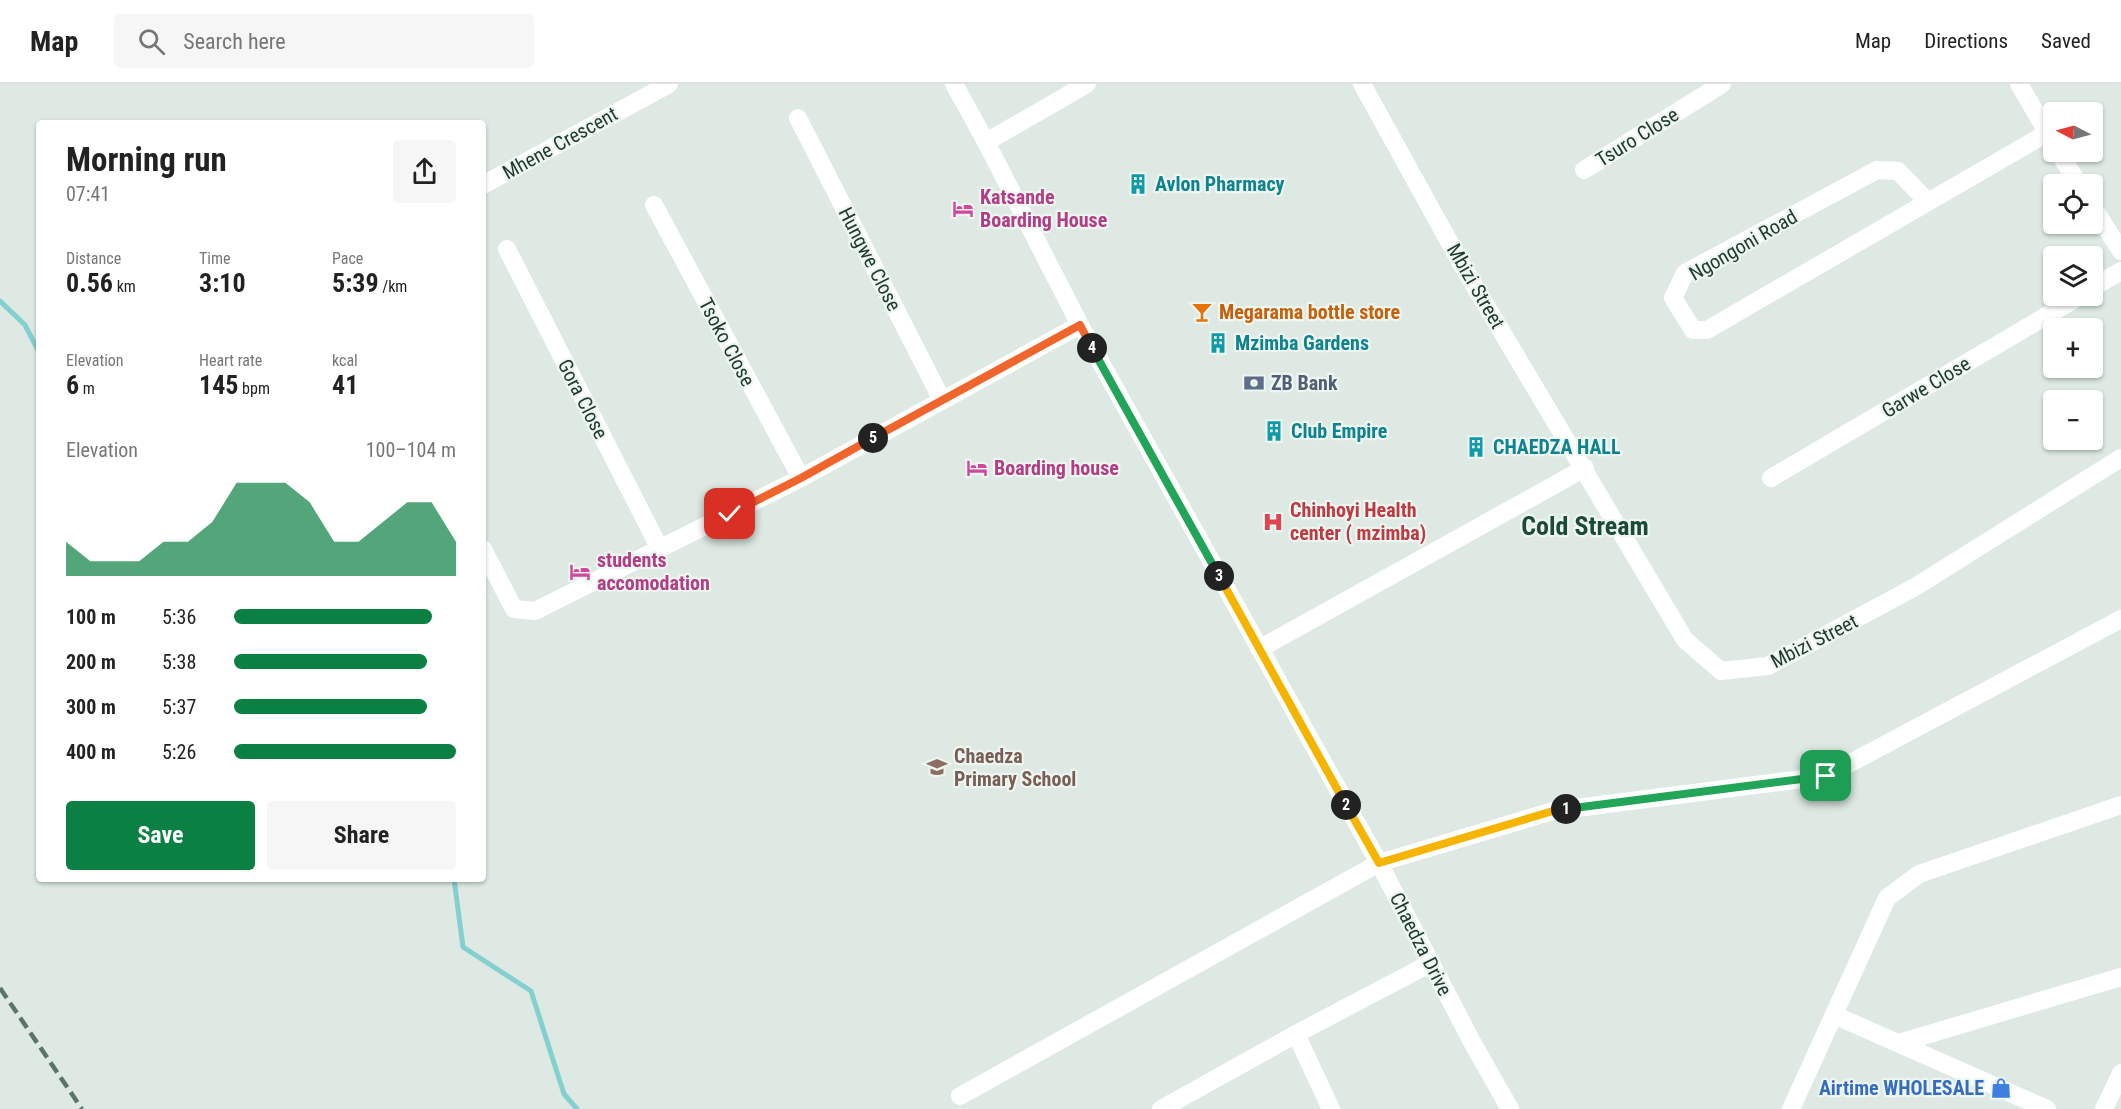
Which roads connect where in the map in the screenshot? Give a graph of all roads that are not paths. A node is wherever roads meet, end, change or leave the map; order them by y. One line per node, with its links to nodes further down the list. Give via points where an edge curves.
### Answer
1 (669, 84): 12 (street, Mhene Crescent)
2 (954, 84): 9 (street, Chaedza Drive)
3 (1088, 84): 9 (street)
4 (1362, 84): 24 (street, Mbizi Street, via 1462,265)
5 (1722, 84): 11 (street, Tsuro Close)
6 (2019, 84): 8 (street)
7 (798, 118): 22 (street, Hungwe Close)
8 (2043, 126)
9 (986, 142): 21 (street, Chaedza Drive)
10 (2043, 142): 13 (street, Ngongoni Road)
11 (1584, 170)
12 (486, 183)
13 (1927, 201): 13 (street, Ngongoni Road, via 1707,330 1694,330 1673,298 1685,273 1877,170 1898,171)
14 (654, 205): 25 (street, Tsoko Close)
15 (2103, 223): 17 (street)
16 (507, 249): 27 (street, Gora Close)
17 (2121, 251)
18 (2121, 271): 19 (street)
19 (2103, 282)
20 (2063, 306): 26 (street, Garwe Close)
21 (1080, 325): 22 (street); 30 (street, Chaedza Drive)
22 (942, 400): 25 (street)
23 (2121, 458): 24 (street, Mbizi Street, via 1915,587 1768,666 1721,671 1685,640)
24 (1585, 468): 30 (street)
25 (801, 478): 27 (street)
26 (1771, 478)
27 (660, 549): 28 (street, via 535,611 514,609)
28 (486, 555)
29 (2121, 619): 32 (street, via 1826,776 1553,811)
30 (1259, 649): 32 (street, Chaedza Drive)
31 (2121, 805): 35 (street, via 1919,874 1887,898)
32 (1379, 863): 33 (street, Chaedza Drive); 39 (street)
33 (1431, 963): 36 (street); 42 (street, Chaedza Drive)
34 (2121, 976): 37 (street)
35 (1834, 1015): 37 (street); 43 (street)
36 (1296, 1034): 40 (street); 41 (street)
37 (1899, 1043): 44 (street)
38 (2121, 1073): 45 (street)
39 (960, 1096)
40 (1161, 1109)
41 (1331, 1109)
42 (1510, 1109)
43 (1791, 1109)
44 (2047, 1109)
45 (2104, 1109)

